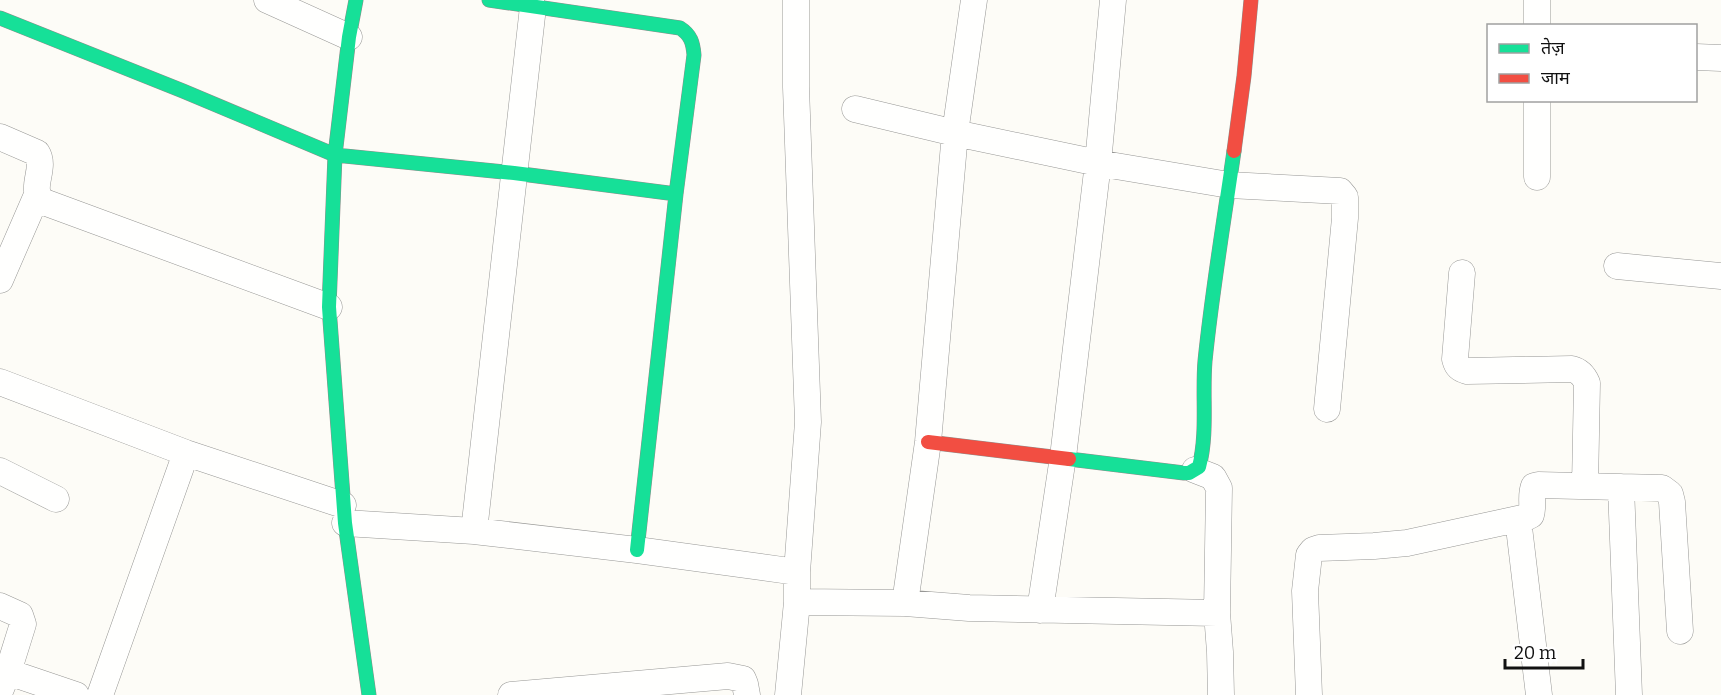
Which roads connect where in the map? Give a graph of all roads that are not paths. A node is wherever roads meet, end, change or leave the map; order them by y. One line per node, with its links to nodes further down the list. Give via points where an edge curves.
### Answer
1 (267, 0): 12 (street)
2 (356, 0): 12 (street)
3 (489, 0): 9 (street)
4 (796, 0): 45 (street, via 808,422)
5 (974, 0): 17 (street)
6 (1113, 0): 20 (street)
7 (1251, 0): 23 (street)
8 (1537, 0): 11 (street)
9 (533, 7): 21 (street); 24 (street, via 680,28 691,36 694,55)
10 (0, 18): 19 (street)
11 (1537, 24)
12 (349, 37): 19 (street)
13 (1697, 57): 14 (street)
14 (1721, 58)
15 (1537, 102): 22 (street)
16 (855, 110): 17 (street)
17 (955, 133): 20 (street); 33 (street)
18 (0, 137): 25 (street, via 37,153)
19 (335, 155): 21 (street); 30 (street)
20 (1098, 163): 23 (street); 35 (street)
21 (514, 173): 24 (street); 43 (street)
22 (1537, 177)
23 (1229, 185): 32 (street, via 1340,191 1346,197); 36 (street, via 1205,364 1203,451)
24 (676, 194): 44 (street)
25 (37, 195): 29 (street); 30 (street, via 44,202)
26 (1617, 266): 28 (street)
27 (1462, 273): 38 (street, via 1455,359 1460,369 1572,369 1584,376)
28 (1721, 276)
29 (0, 280)
30 (329, 307): 41 (street)
31 (0, 382): 34 (street)
32 (1327, 409)
33 (928, 442): 35 (street); 47 (street)
34 (186, 453): 41 (street); 54 (street)
35 (1062, 457): 36 (street, via 1184,473); 49 (street)
36 (1195, 470): 50 (street, via 1213,477 1219,488)
37 (0, 471): 40 (street)
38 (1585, 486): 39 (street); 42 (street, via 1534,486 1531,515)
39 (1621, 487): 51 (street, via 1662,488 1670,494); 62 (street)
40 (56, 499)
41 (344, 514): 43 (street); 55 (street)
42 (1518, 519): 60 (street, via 1407,543 1313,550 1305,591); 61 (street)
43 (474, 531): 44 (street)
44 (637, 550): 45 (street)
45 (797, 572): 46 (street)
46 (797, 602): 47 (street); 58 (street)
47 (905, 603): 49 (street)
48 (0, 606): 52 (street, via 23,619)
49 (1040, 610): 50 (street)
50 (1217, 613): 59 (street)
51 (1680, 631)
52 (4, 682): 53 (street)
53 (76, 695)
54 (100, 695)
55 (369, 695)
56 (511, 695): 57 (street, via 728,676 743,679)
57 (747, 695)
58 (788, 695)
59 (1221, 695)
60 (1309, 695)
61 (1539, 695)
62 (1629, 695)

